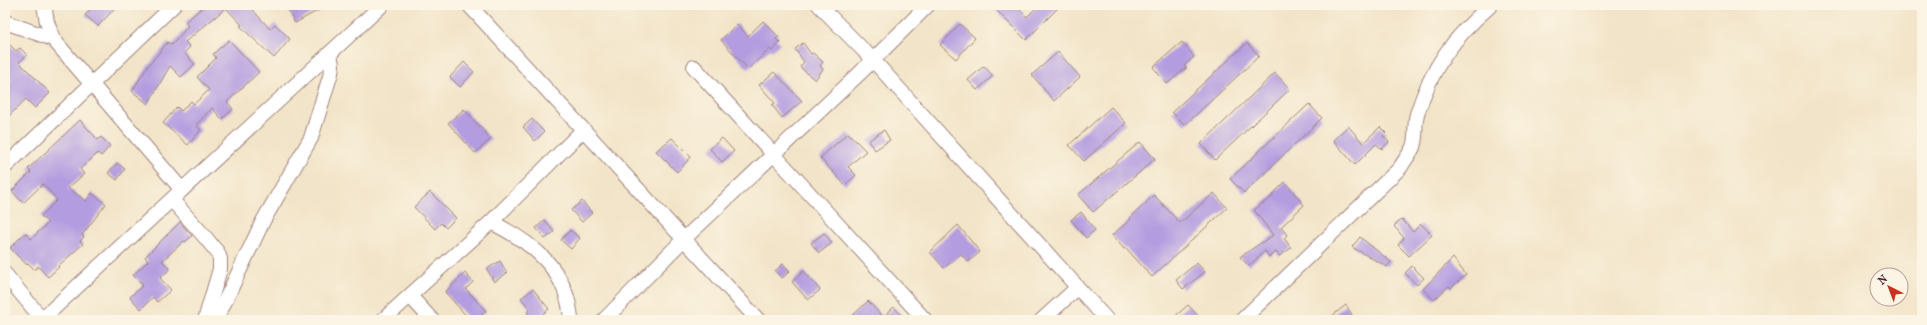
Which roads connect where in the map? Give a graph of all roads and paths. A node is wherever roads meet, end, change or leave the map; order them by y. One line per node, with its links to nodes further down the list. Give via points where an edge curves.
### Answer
1 (44, 5): 9 (street)
2 (174, 5): 13 (street)
3 (382, 5): 10 (street)
4 (469, 5): 14 (street)
5 (819, 5): 11 (street)
6 (928, 5): 11 (street)
7 (1482, 8): 35 (street, via 1442,56 1416,116 1414,146 1400,168)
8 (5, 22): 9 (street)
9 (53, 39): 13 (street)
10 (330, 54): 17 (street); 26 (street, via 331,73 311,138 263,221)
11 (873, 60): 15 (street); 22 (street)
12 (694, 67): 15 (street)
13 (92, 84): 16 (street); 17 (street)
14 (583, 130): 19 (street); 20 (street)
15 (773, 155): 20 (street); 32 (street)
16 (5, 167)
17 (182, 190): 18 (street)
18 (172, 200): 24 (street); 25 (street, via 218,252 220,259 220,269)
19 (491, 222): 23 (street); 29 (street, via 542,254 568,298)
20 (684, 239): 30 (street); 31 (street)
21 (5, 274): 24 (street)
22 (1077, 288): 33 (street); 34 (street)
23 (410, 296): 27 (street); 28 (street)
24 (42, 319)
25 (205, 320)
26 (216, 320)
27 (383, 320)
28 (432, 320)
29 (571, 320)
30 (604, 320)
31 (758, 320)
32 (925, 320)
33 (1042, 320)
34 (1107, 320)
35 (1242, 320)

